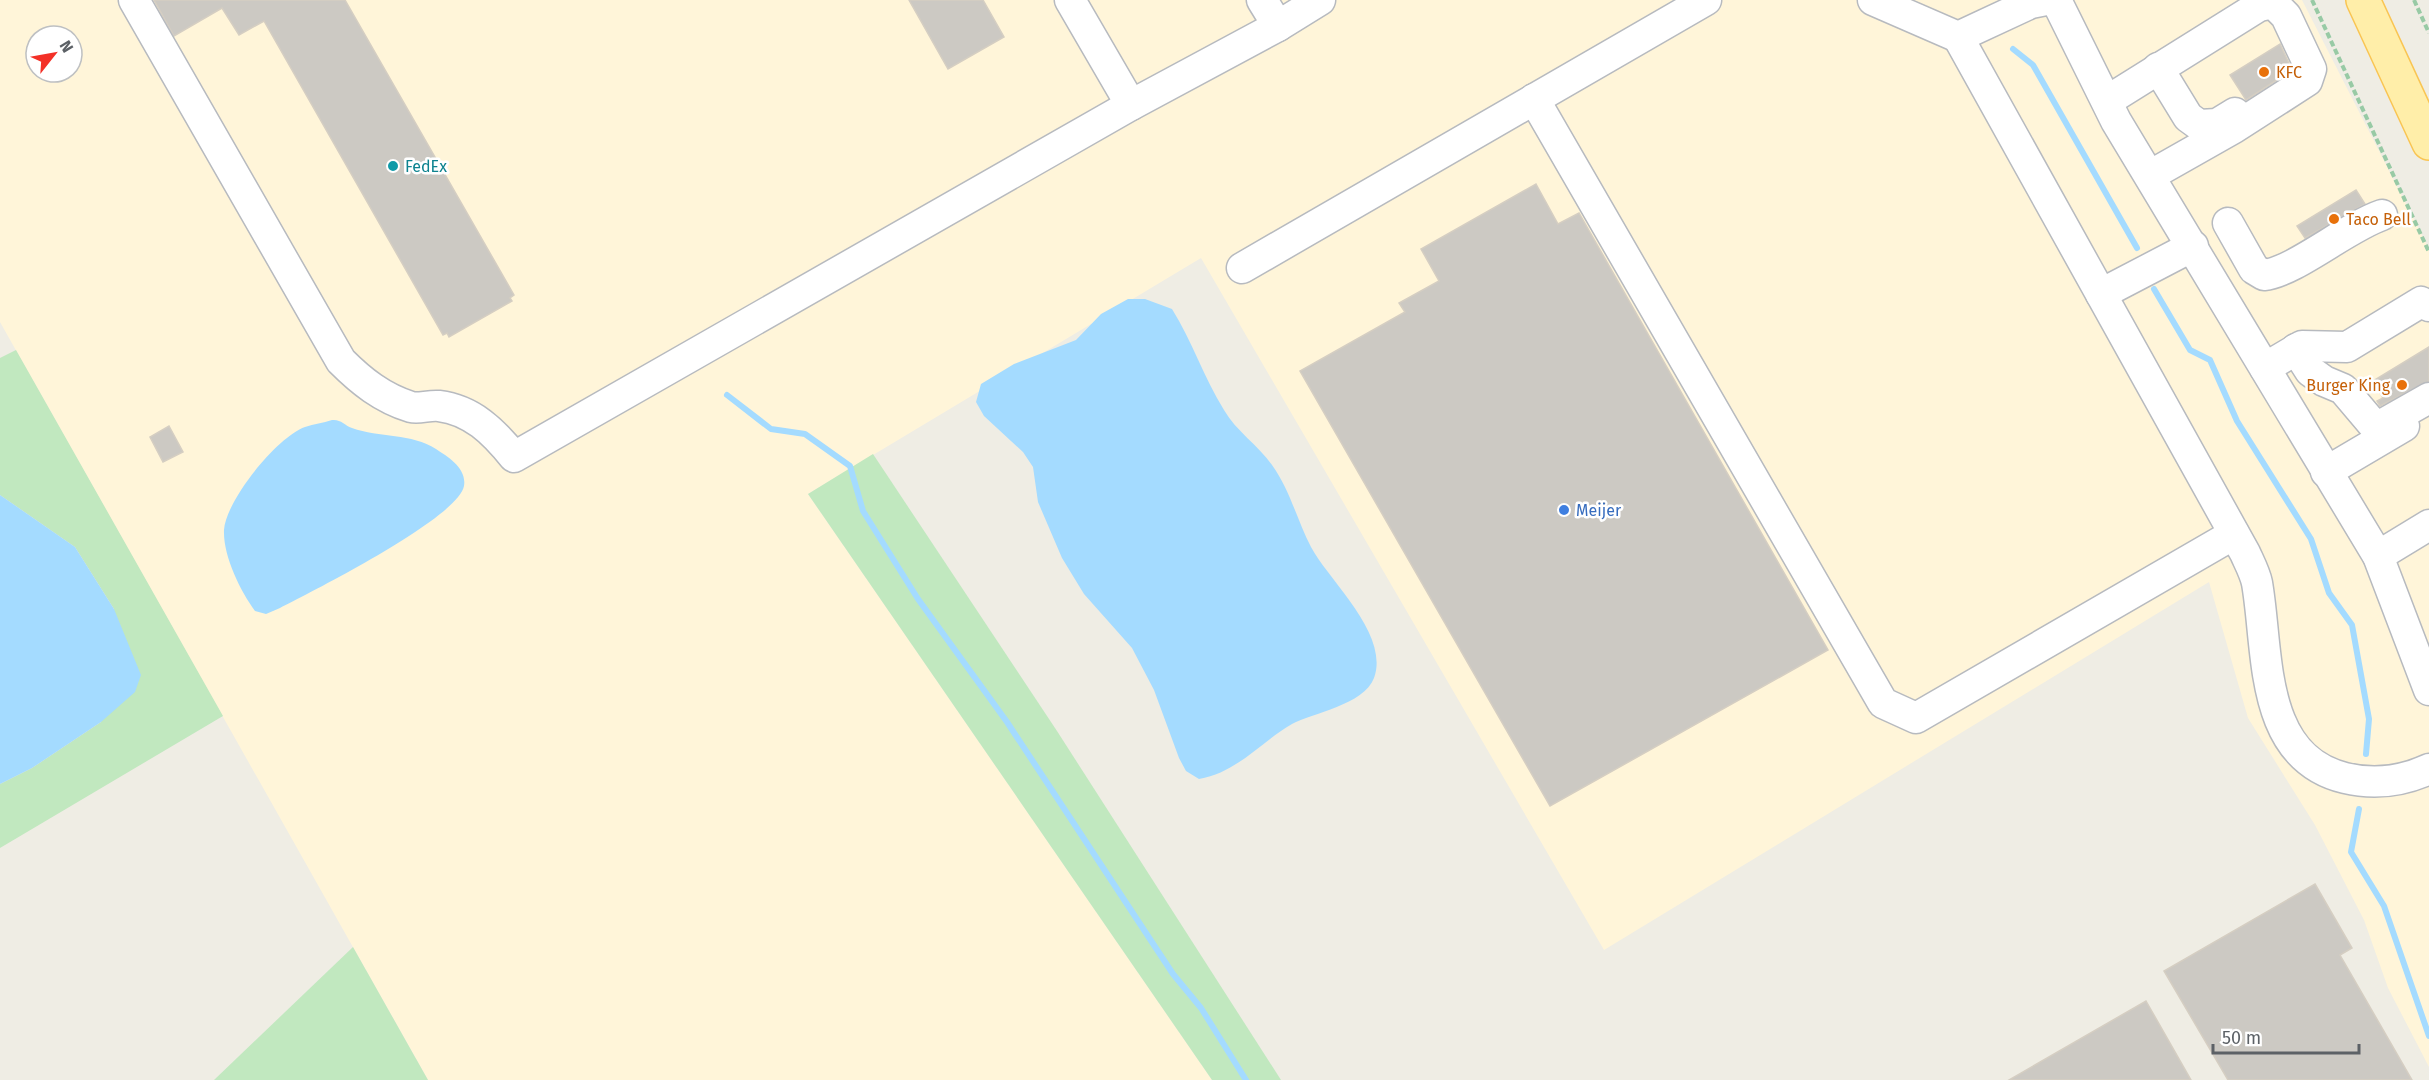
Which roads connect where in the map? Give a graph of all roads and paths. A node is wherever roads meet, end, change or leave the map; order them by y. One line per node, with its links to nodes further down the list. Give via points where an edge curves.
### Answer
1 (134, 0): 18 (lane, via 341,361 363,383 413,408 438,406 472,416 498,437 514,457)
2 (1070, 0): 18 (lane)
3 (1262, 0): 11 (lane)
4 (1320, 0): 11 (lane)
5 (1706, 0): 16 (lane)
6 (1873, 0): 13 (lane)
7 (2312, 0): 24 (path)
8 (2363, 0): 19 (main road)
9 (2414, 0): 12 (path)
10 (2041, 1): 13 (lane); 17 (lane)
11 (1278, 26): 18 (lane)
12 (2429, 33)
13 (1958, 37): 26 (lane)
14 (2158, 68): 15 (lane, via 2188,117 2207,127); 15 (lane, via 2259,6 2273,3 2286,16); 17 (lane)
15 (2307, 75): 20 (lane)
16 (1534, 99): 25 (lane); 34 (lane, via 1883,703 1916,718)
17 (2107, 101): 20 (lane)
18 (1131, 105)
19 (2429, 143)
20 (2151, 175): 23 (lane)
21 (2382, 215): 22 (lane, via 2364,221 2282,270 2264,274 2254,269)
22 (2228, 223)
23 (2193, 246): 26 (lane); 29 (lane)
24 (2429, 252)
25 (1242, 268)
26 (2101, 294): 34 (lane)
27 (2429, 306): 28 (lane, via 2421,302 2347,347 2318,344)
28 (2296, 349): 29 (lane); 30 (lane, via 2310,371 2343,389 2376,428)
29 (2265, 368): 32 (lane)
30 (2429, 398)
31 (2429, 411): 32 (lane)
32 (2326, 472): 35 (lane)
33 (2427, 530): 35 (lane)
34 (2234, 534): 37 (lane, via 2256,580 2276,715 2298,752 2331,774 2369,784 2414,776)
35 (2378, 556): 36 (lane)
36 (2427, 681)
37 (2429, 769)

